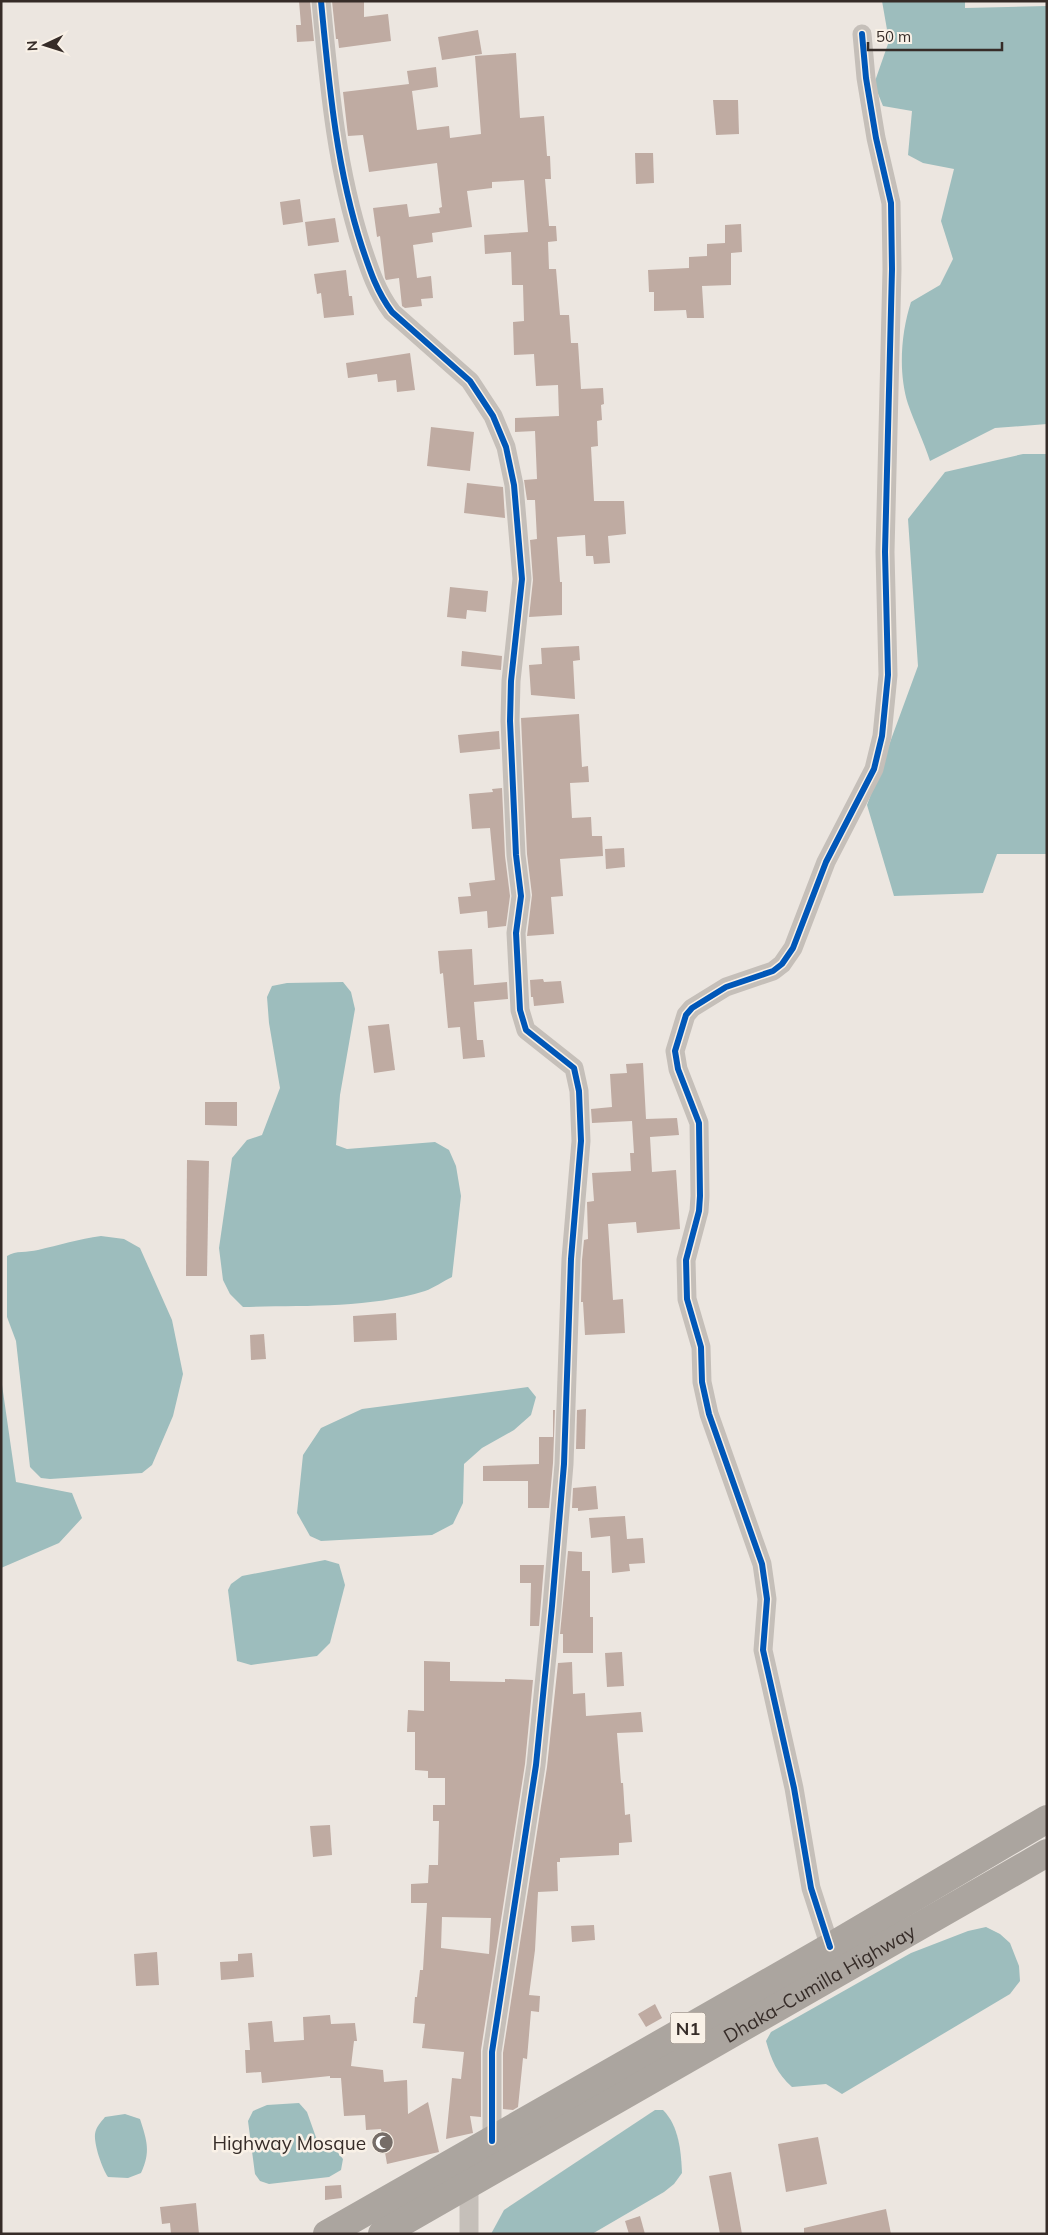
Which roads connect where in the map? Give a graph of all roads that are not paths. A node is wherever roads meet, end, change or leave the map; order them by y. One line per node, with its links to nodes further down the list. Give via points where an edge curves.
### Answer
1 (321, 1): 6 (street, via 332,118 356,230 372,279 392,312 470,381 493,416 506,447 514,485 522,579 510,721 521,896 516,933 520,1010 526,1030 574,1068 579,1091 581,1141 571,1259 564,1464 534,1774 492,2052)
2 (862, 34): 5 (street, via 874,121 891,203 885,552 888,675 882,736 874,769 826,862 793,948 773,971 726,987 692,1008 686,1015 675,1051 678,1069 699,1123 699,1211 686,1260 686,1299 701,1346 702,1382 709,1414 762,1564 767,1599 763,1650 794,1788 811,1888)
3 (1047, 1820): 5 (highway, Dhaka–Cumilla Highway / N1)
4 (1047, 1853): 7 (highway, Dhaka–Cumilla Highway / N1)
5 (830, 1947): 6 (highway, Dhaka–Cumilla Highway / N1)
6 (492, 2141): 8 (highway, Dhaka–Cumilla Highway / N1)
7 (469, 2185): 9 (highway, Dhaka–Cumilla Highway / N1); 10 (street)
8 (327, 2234)
9 (382, 2234)
10 (469, 2234)

